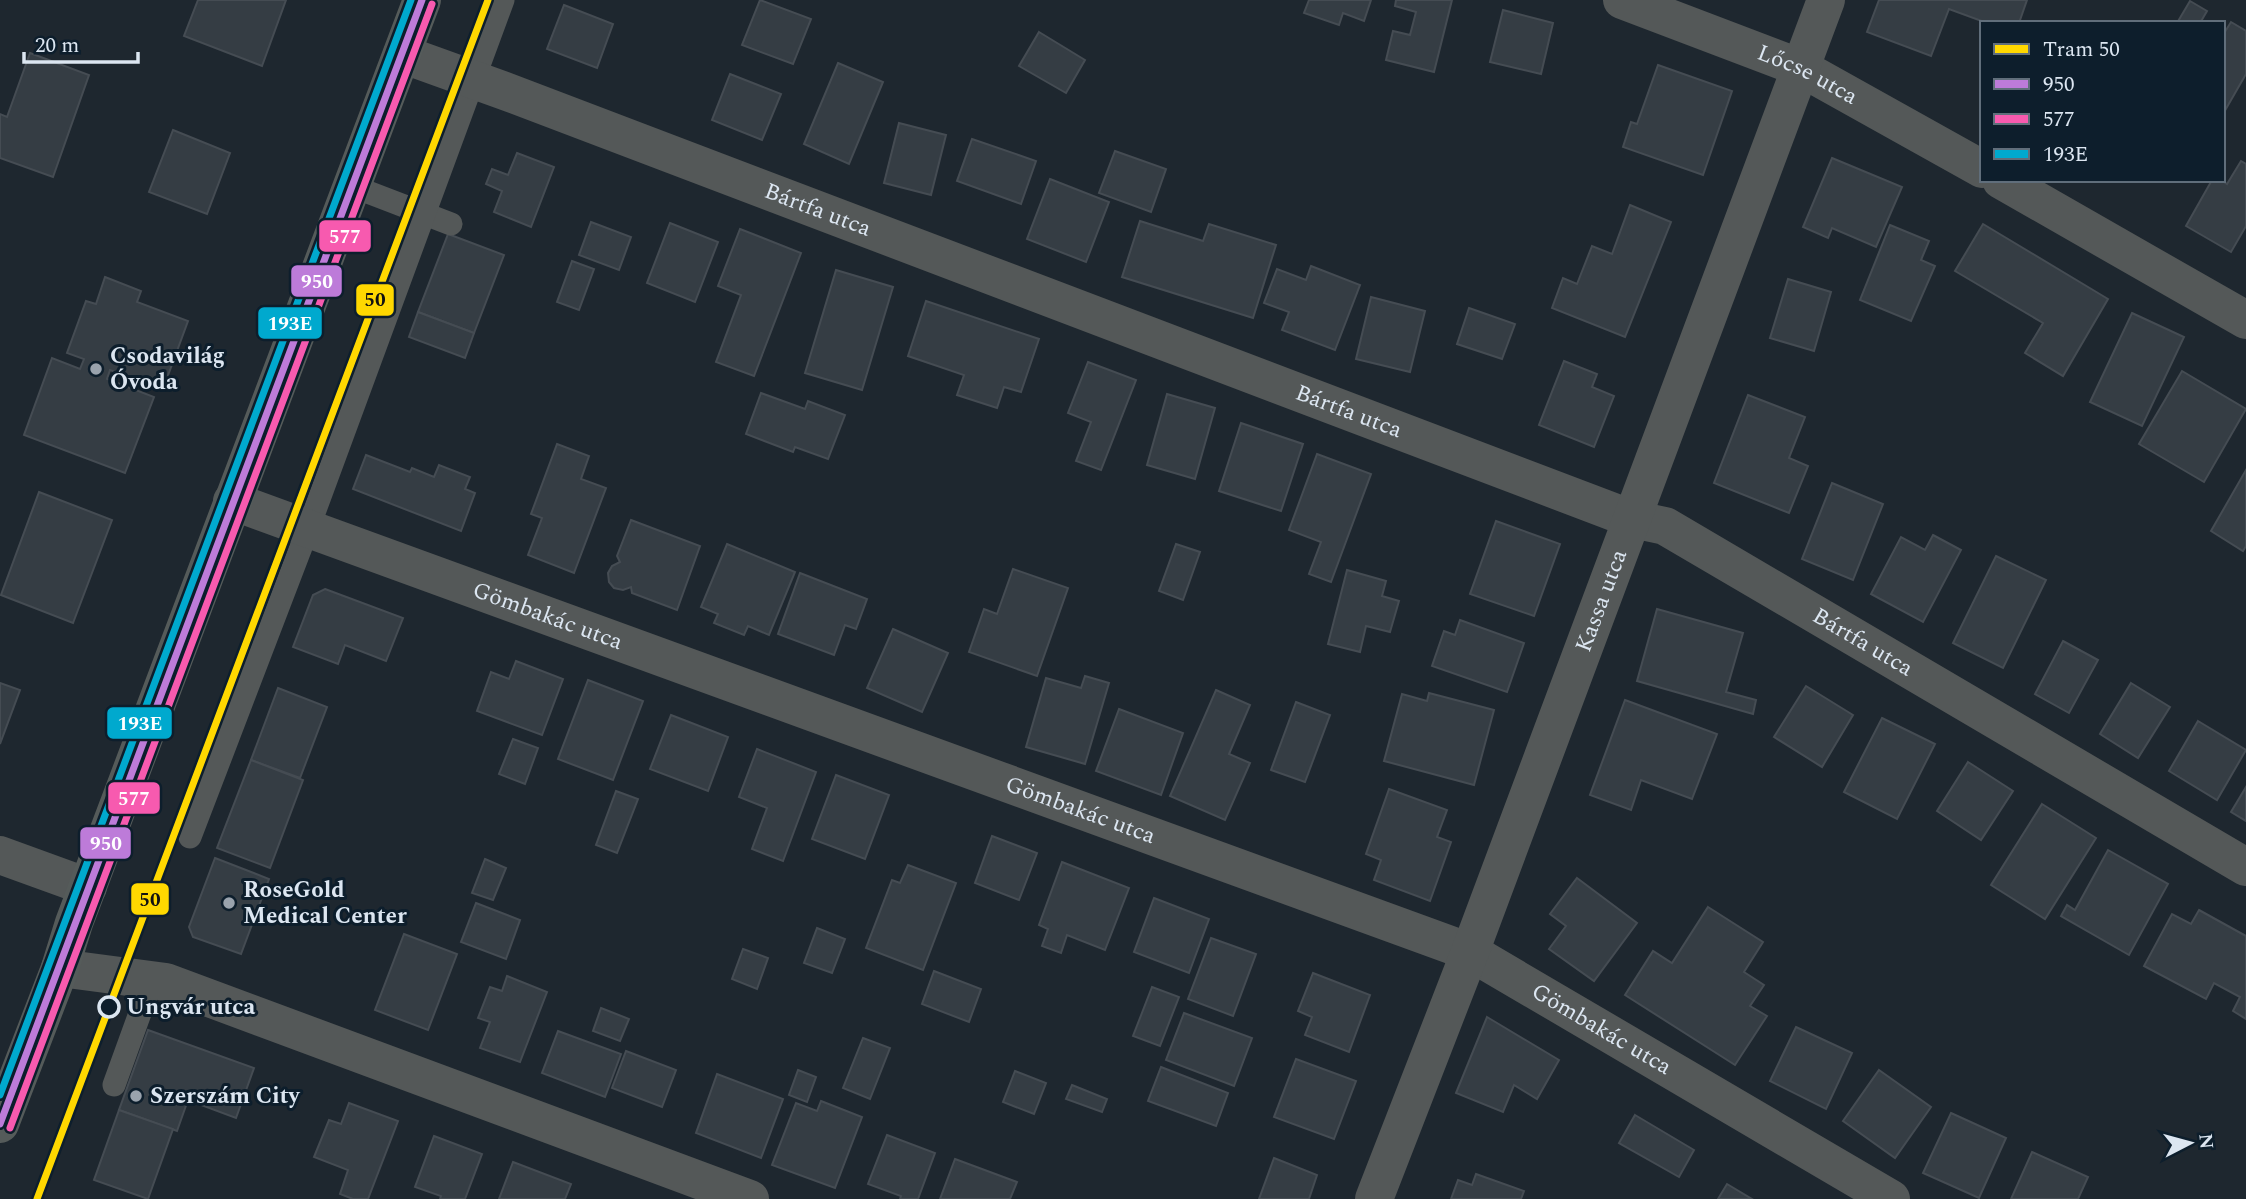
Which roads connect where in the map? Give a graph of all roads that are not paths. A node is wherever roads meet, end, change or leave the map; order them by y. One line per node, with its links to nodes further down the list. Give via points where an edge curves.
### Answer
1 (422, 0): 5 (main road)
2 (503, 0): 7 (lane)
3 (1622, 0): 6 (street, Lőcse utca)
4 (1826, 0): 6 (street, Kassa utca)
5 (402, 54): 7 (street, Bártfa utca); 10 (main road)
6 (1801, 68): 8 (street, Lőcse utca); 15 (street, Kassa utca)
7 (473, 80): 11 (lane); 15 (street, Bártfa utca)
8 (1980, 168)
9 (2004, 182): 13 (street)
10 (352, 186): 11 (lane); 14 (main road)
11 (424, 212): 12 (lane); 16 (lane)
12 (452, 224)
13 (2246, 320)
14 (232, 501): 16 (street, Gömbakác utca); 20 (main road)
15 (1632, 519): 19 (street, Bártfa utca, via 1665,526 1697,544); 21 (street, Kassa utca)
16 (308, 529): 17 (lane); 21 (street, Gömbakác utca)
17 (190, 837)
18 (0, 855): 20 (street)
19 (2246, 867)
20 (88, 887): 22 (main road)
21 (1470, 952): 27 (street, Kassa utca); 28 (street, Gömbakác utca)
22 (60, 968): 23 (street); 25 (main road)
23 (152, 980): 24 (lane); 26 (street)
24 (114, 1085)
25 (0, 1124)
26 (750, 1199)
27 (1374, 1199)
28 (1891, 1199)

